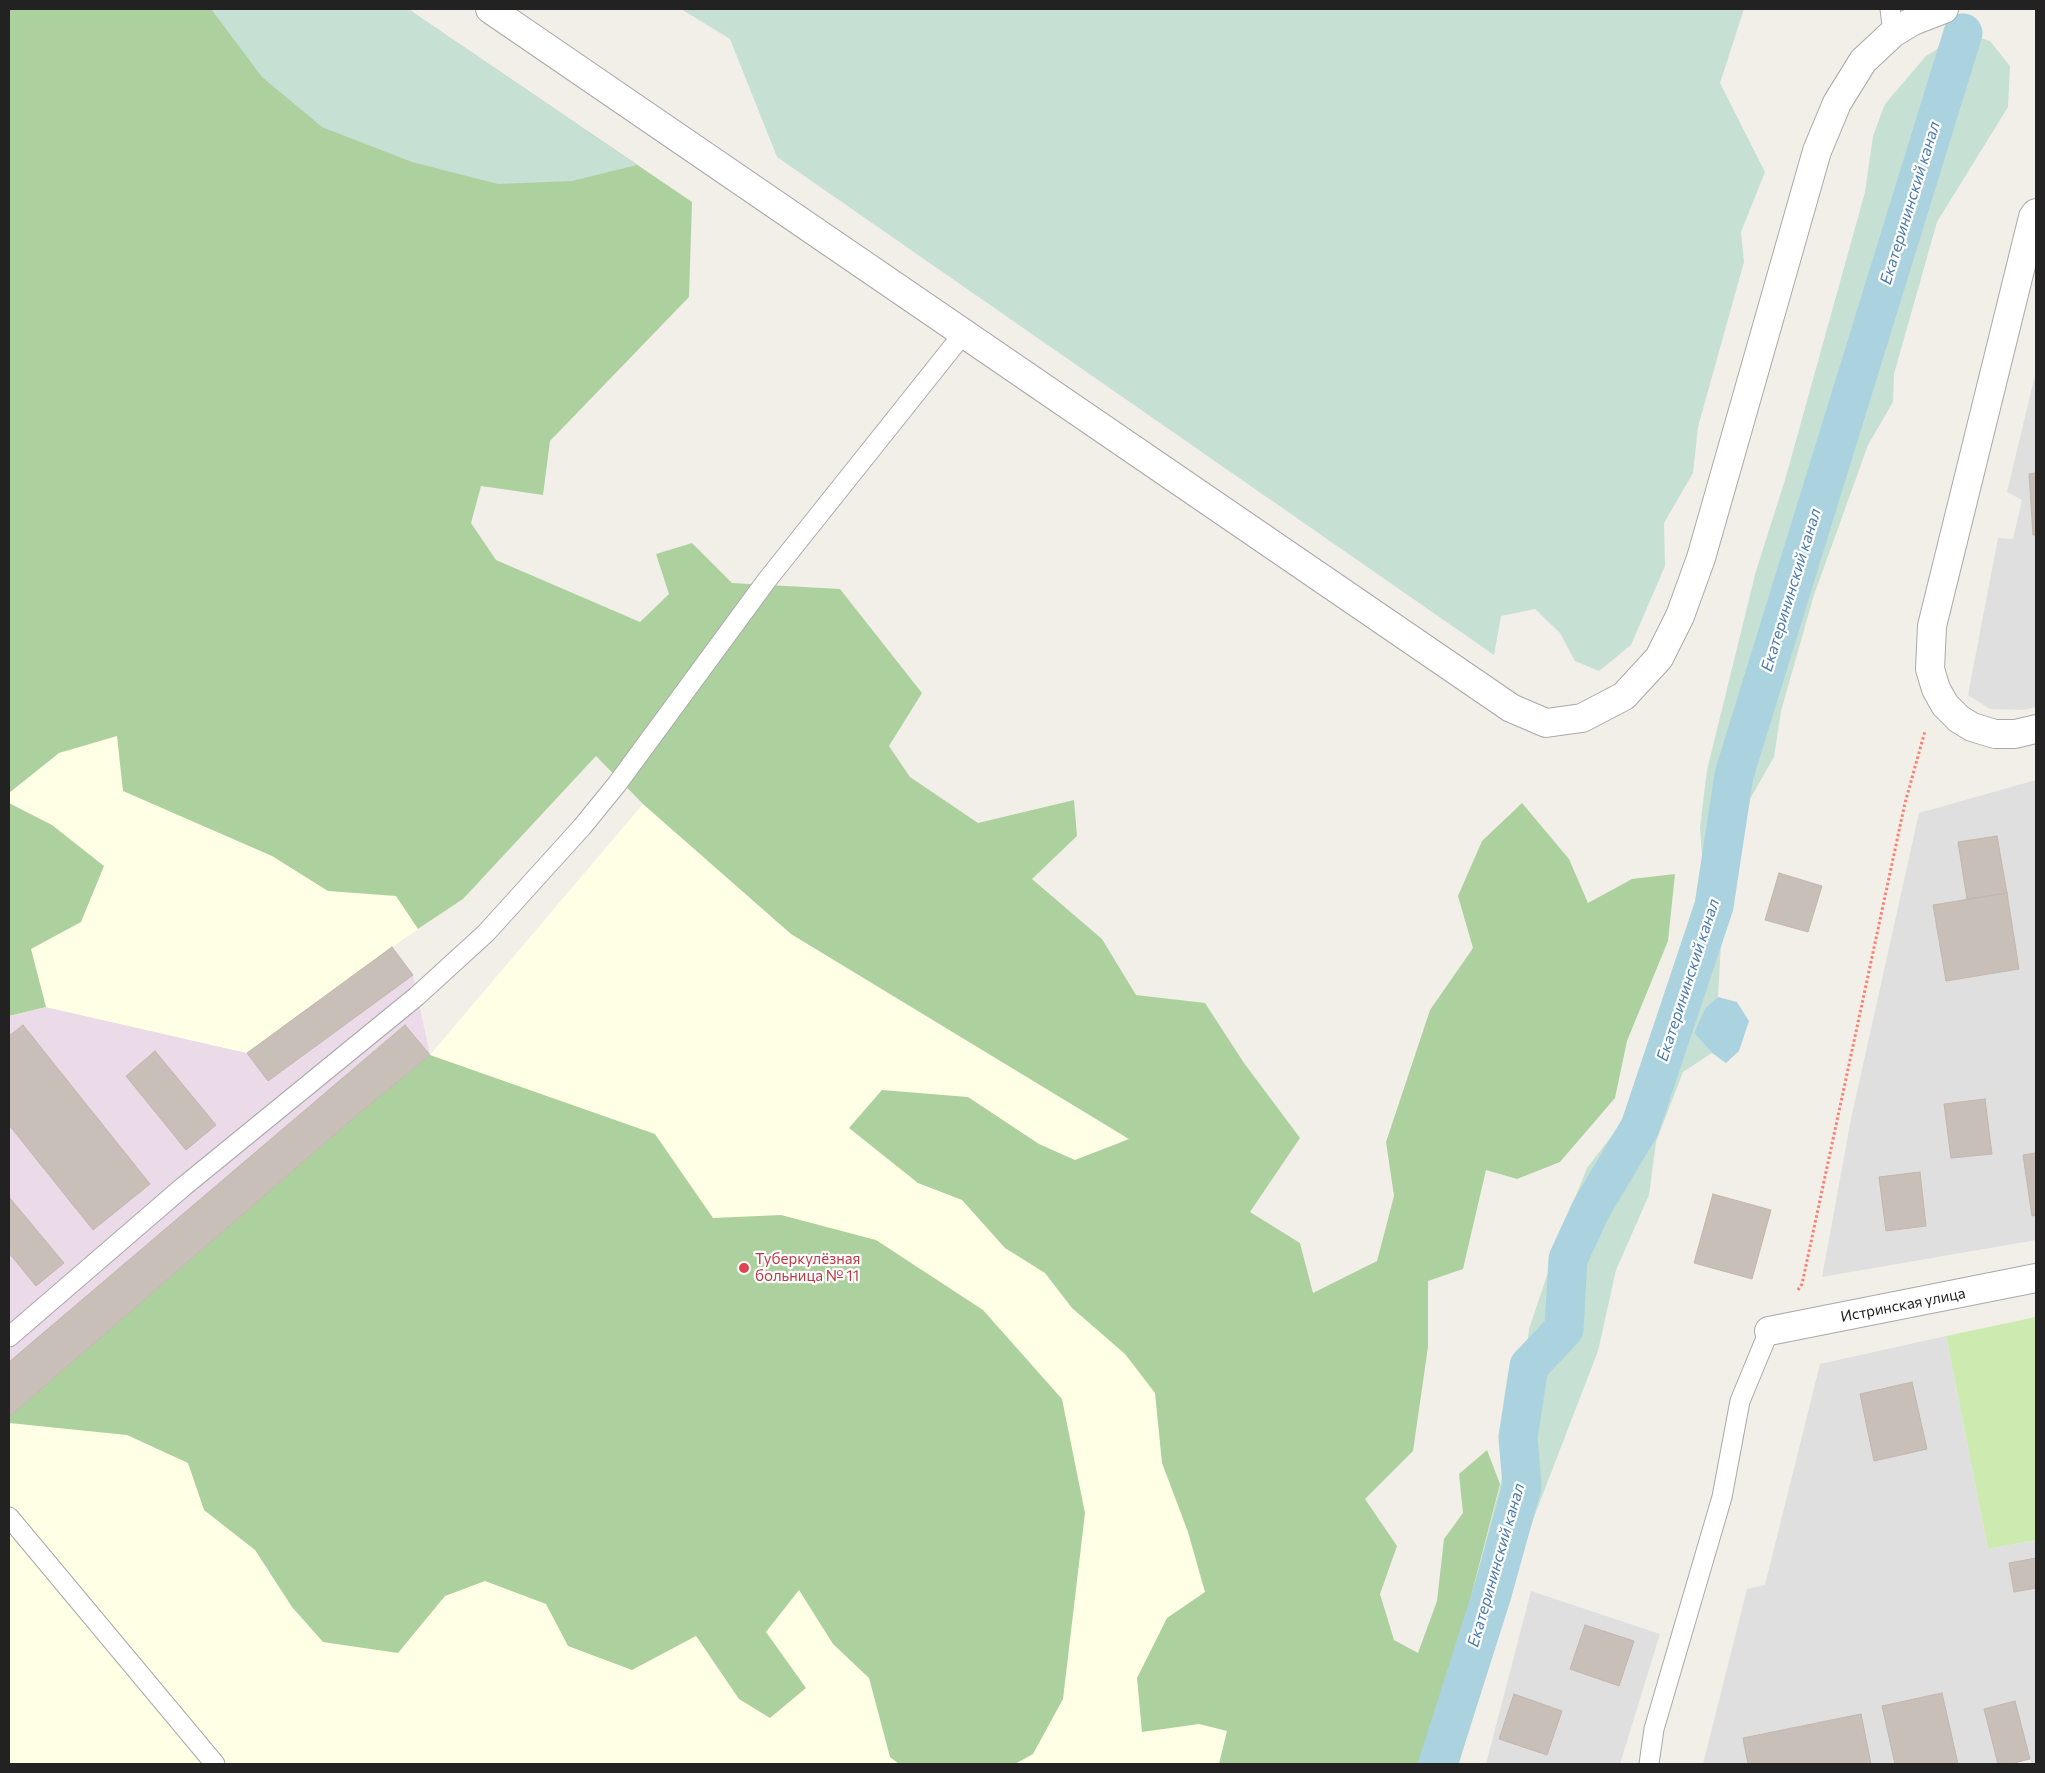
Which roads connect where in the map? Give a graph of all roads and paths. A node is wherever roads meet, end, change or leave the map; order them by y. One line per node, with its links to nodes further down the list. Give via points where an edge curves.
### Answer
1 (490, 9): 5 (street)
2 (1944, 9): 3 (street, via 1913,21)
3 (1892, 21): 5 (street, via 1837,103 1817,151 1702,558 1680,616 1658,658 1624,696 1582,718 1546,723 1511,708)
4 (2036, 213): 6 (street, via 1932,626 1930,669)
5 (963, 334): 10 (lane, via 767,580 582,828 486,933 417,996 183,1187)
6 (1940, 697): 7 (street, via 1958,719 1987,732 2016,734); 9 (path, via 1906,803 1802,1284)
7 (2036, 729)
8 (2036, 1278): 9 (street, Истринская улица)
9 (1769, 1331): 13 (lane, via 1740,1402 1722,1497 1654,1728)
10 (9, 1337)
11 (9, 1517): 12 (lane)
12 (215, 1764)
13 (1649, 1764)

